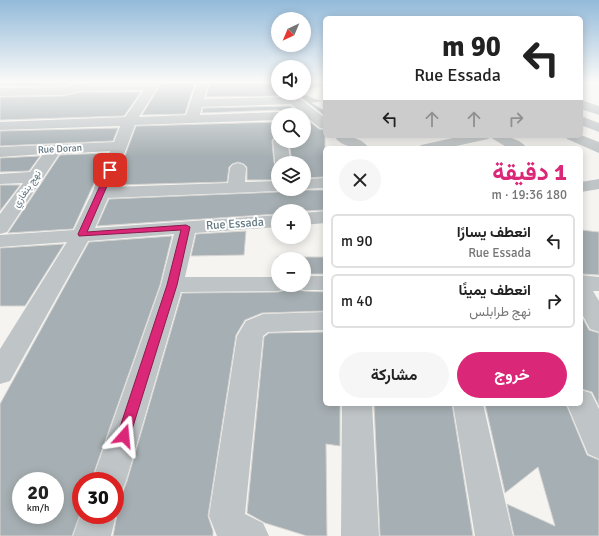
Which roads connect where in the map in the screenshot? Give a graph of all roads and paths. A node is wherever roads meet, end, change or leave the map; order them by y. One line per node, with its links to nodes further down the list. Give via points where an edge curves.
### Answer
1 (139, 107): 11 (street)
2 (195, 107): 8 (street)
3 (304, 107): 6 (street)
4 (589, 107): 5 (street)
5 (599, 111): 7 (street)
6 (314, 114): 12 (street)
7 (583, 115)
8 (192, 120): 9 (street); 11 (street)
9 (271, 120)
10 (583, 121): 14 (street)
11 (129, 122): 13 (street); 19 (street)
12 (323, 123)
13 (0, 126)
14 (599, 128)
15 (344, 138): 20 (street)
16 (467, 138): 21 (street)
17 (500, 138): 22 (street)
18 (576, 138): 23 (street)
19 (119, 146): 24 (street, Rue Doran); 33 (street)
20 (358, 146)
21 (434, 146)
22 (515, 146)
23 (599, 148)
24 (54, 150): 25 (street, Rue Doran); 27 (street, نهج بنغازي)
25 (0, 152)
26 (238, 168): 32 (street)
27 (35, 177): 28 (street); 38 (street, نهج بنغازي)
28 (0, 179)
29 (323, 183): 30 (street)
30 (311, 184)
31 (271, 186): 32 (street)
32 (236, 188): 33 (street)
33 (101, 193): 39 (street)
34 (323, 217): 35 (street)
35 (311, 218)
36 (271, 221): 37 (street, Rue Essada)
37 (186, 227): 39 (street, Rue Essada); 46 (street)
38 (0, 228)
39 (82, 234): 40 (street, Rue Essada); 50 (street)
40 (0, 241)
41 (583, 282): 45 (street)
42 (311, 283): 43 (street)
43 (323, 283)
44 (271, 284): 46 (street)
45 (599, 284)
46 (172, 285): 55 (street)
47 (583, 294): 49 (street)
48 (323, 321): 58 (street, via 263,323 255,328 250,336 227,516 234,530)
49 (599, 323)
50 (0, 373)
51 (356, 406): 59 (street)
52 (468, 406): 60 (street)
53 (583, 406): 54 (street)
54 (599, 444)
55 (112, 472)
56 (95, 524): 57 (street)
57 (92, 536)
58 (250, 536)
59 (360, 536)
60 (494, 536)

